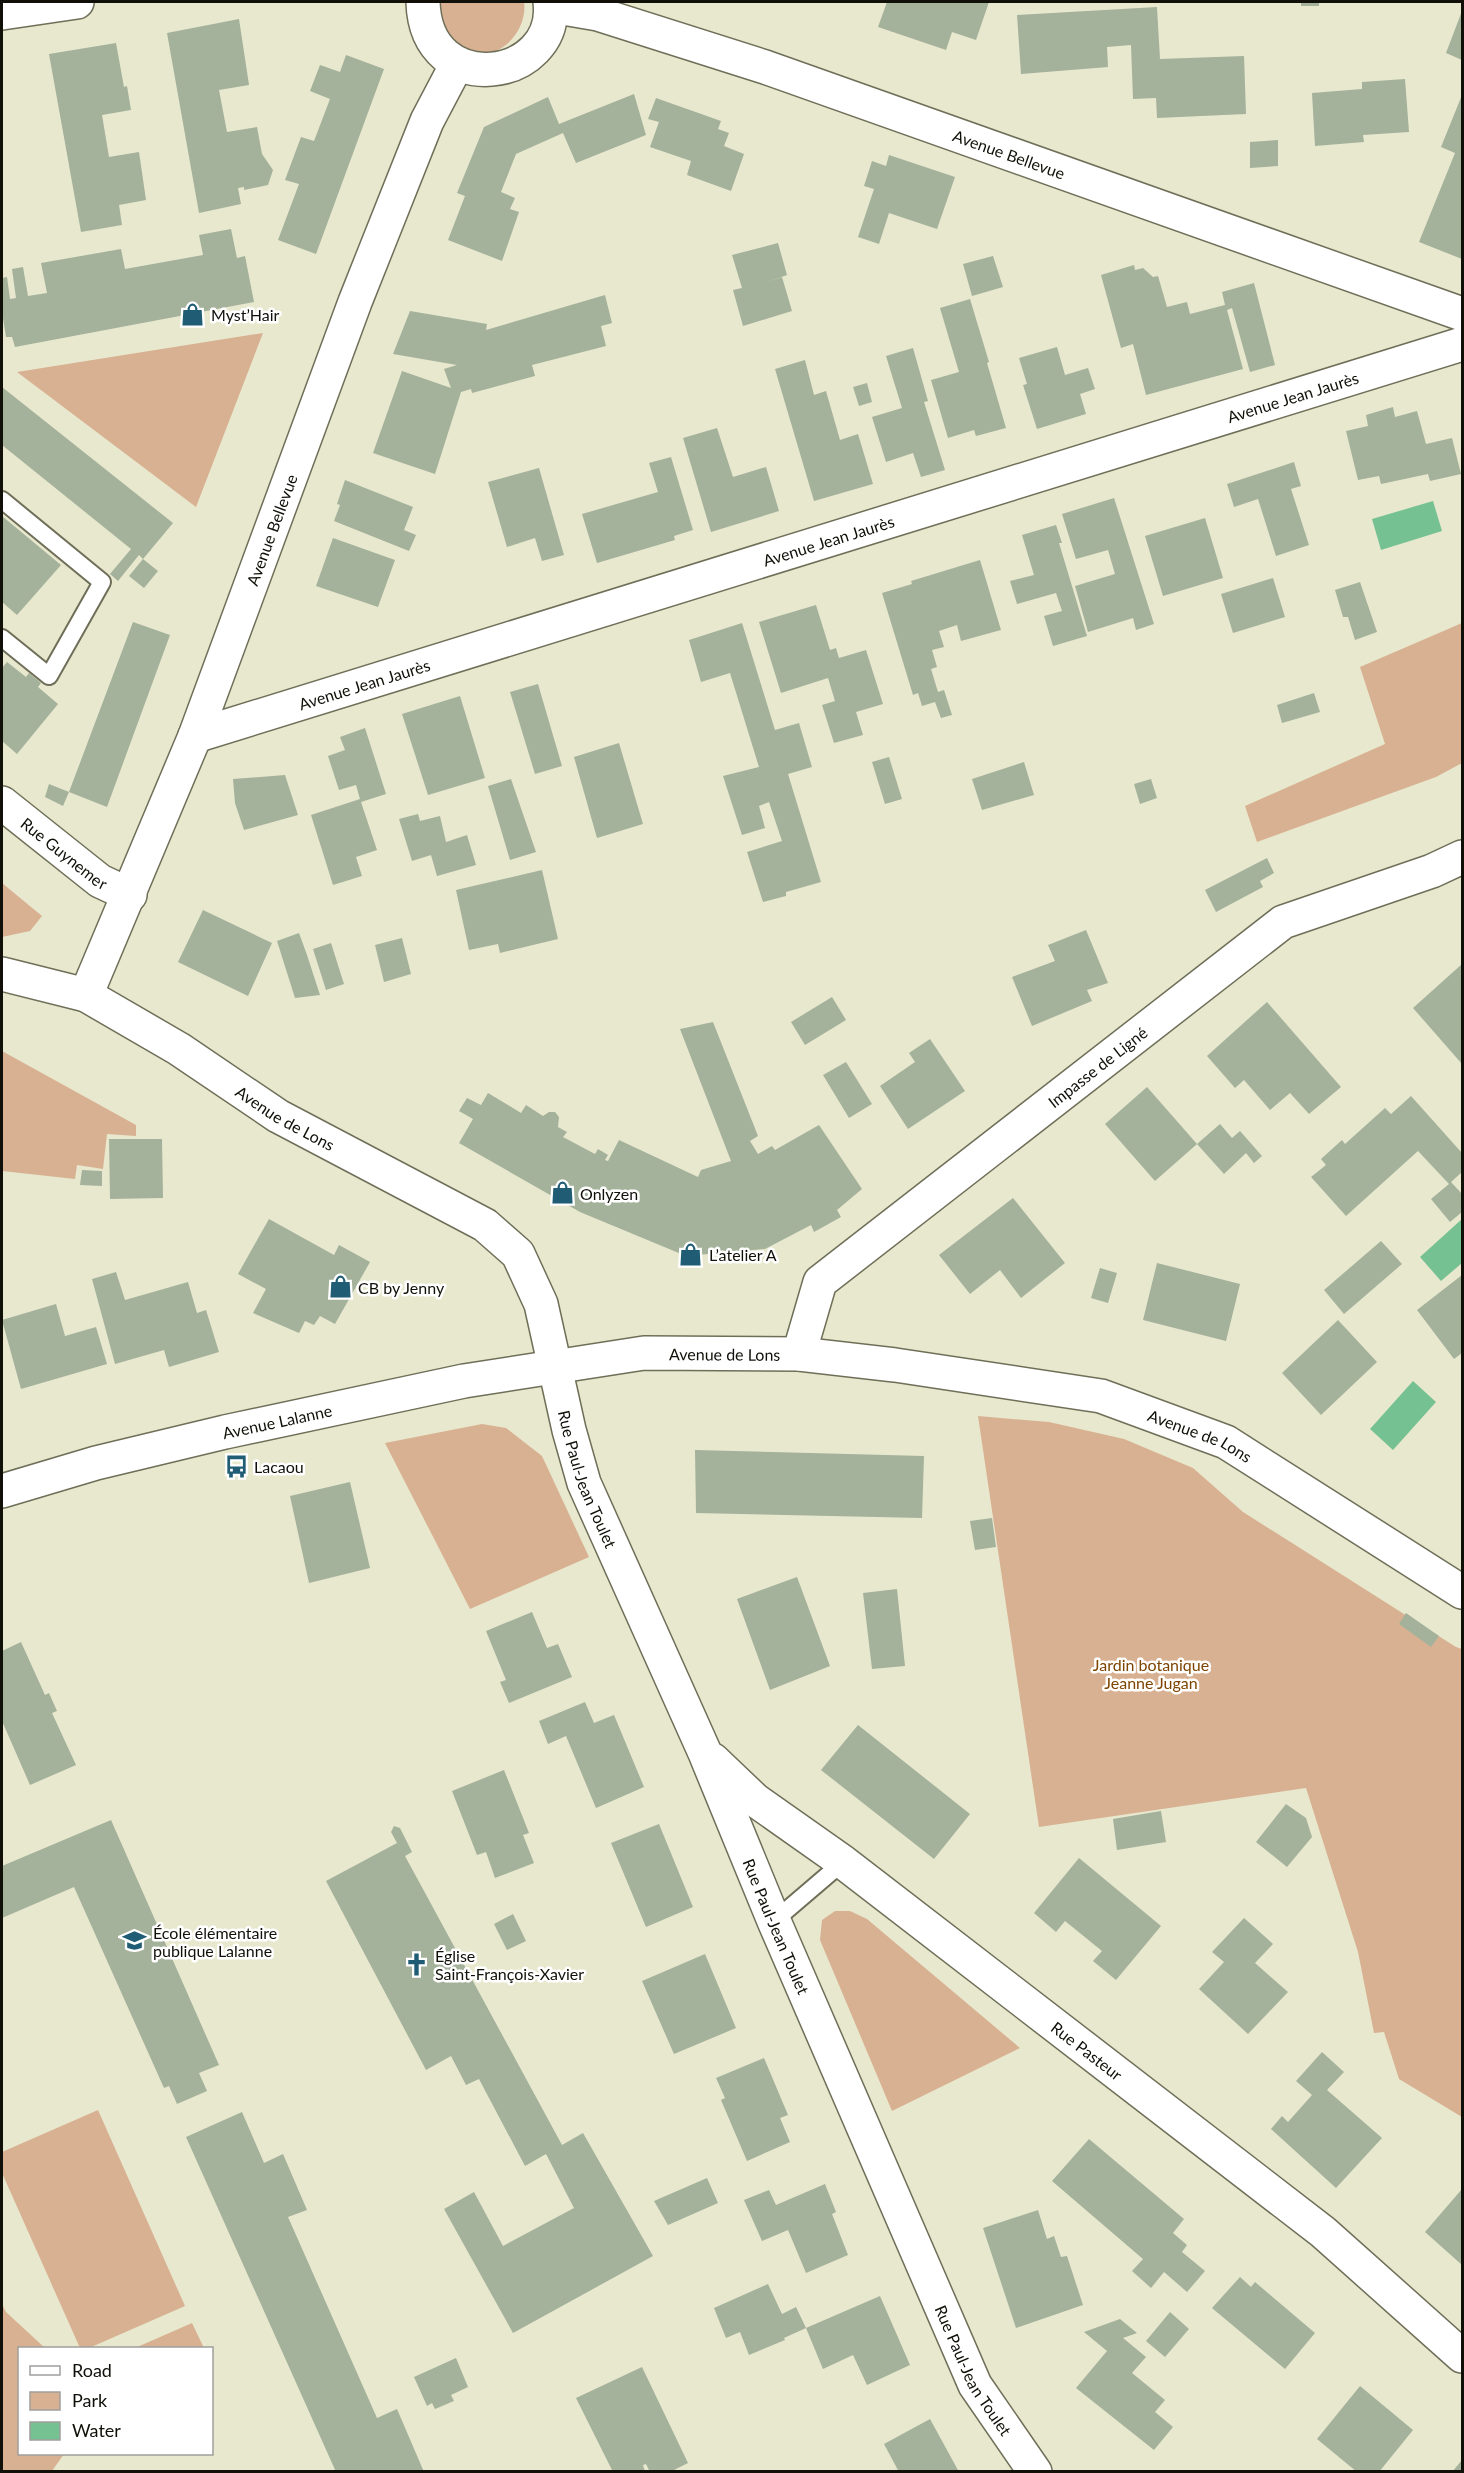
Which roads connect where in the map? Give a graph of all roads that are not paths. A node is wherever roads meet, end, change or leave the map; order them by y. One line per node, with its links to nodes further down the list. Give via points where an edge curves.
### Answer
1 (77, 2): 4 (street)
2 (401, 2): 5 (street)
3 (550, 4): 6 (street, via 548,27 537,47 520,61 500,69 478,70); 7 (street, Avenue Bellevue, via 598,14 765,67)
4 (3, 9)
5 (425, 16): 6 (street, via 441,52)
6 (457, 64): 11 (street, Avenue Bellevue, via 427,121 365,278)
7 (1462, 314)
8 (1462, 344): 11 (street, Avenue Jean Jaurès)
9 (2, 500): 10 (lane, via 102,582 49,676)
10 (2, 638)
11 (195, 736): 14 (street, Avenue Bellevue)
12 (2, 803): 14 (street, Rue Guynemer, via 100,881)
13 (1462, 857): 17 (street, Impasse de Ligné, via 1283,922 820,1282)
14 (130, 895): 16 (street, Avenue Bellevue)
15 (2, 974): 16 (street, Avenue de Lons)
16 (86, 995): 18 (street, Avenue de Lons, via 179,1049 278,1116 485,1225 518,1254 541,1304)
17 (799, 1354): 18 (street, Avenue de Lons, via 644,1353); 20 (street, Avenue de Lons, via 1089,1394 1122,1404 1226,1442)
18 (556, 1365): 19 (street, Avenue Lalanne, via 425,1388 225,1432 96,1463); 21 (street, Rue Paul-Jean Toulet, via 584,1483)
19 (2, 1491)
20 (1462, 1592)
21 (705, 1753): 22 (street, Rue Pasteur, via 755,1800); 23 (street, Rue Paul-Jean Toulet)
22 (843, 1862): 23 (lane); 24 (street, Rue Pasteur, via 1323,2232)
23 (774, 1921): 25 (street, Rue Paul-Jean Toulet, via 975,2385)
24 (1462, 2356)
25 (1035, 2472)

